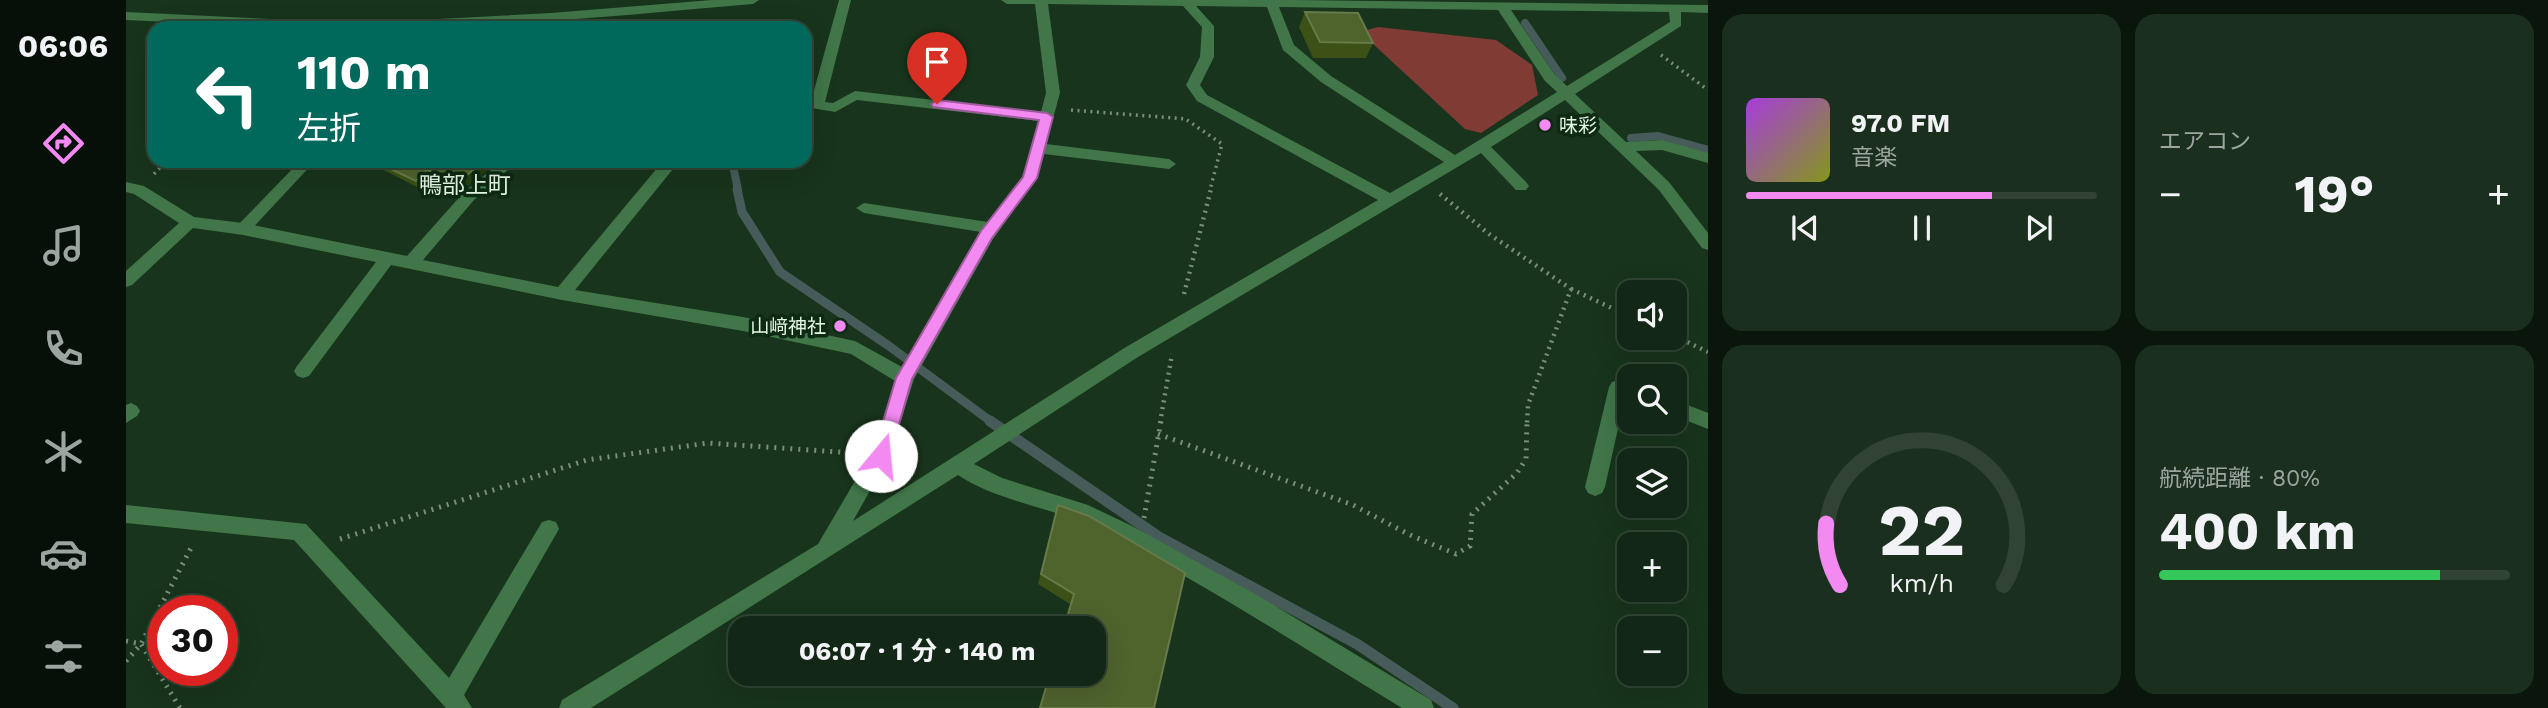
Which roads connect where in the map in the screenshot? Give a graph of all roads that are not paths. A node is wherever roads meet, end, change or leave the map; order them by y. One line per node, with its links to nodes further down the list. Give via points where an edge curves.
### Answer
1 (624, 0): 13 (street)
2 (753, 0): 13 (street)
3 (845, 0): 19 (street, via 817,106 835,108 855,95)
4 (1007, 0): 5 (street)
5 (1041, 0): 6 (street); 19 (street, via 1053,93)
6 (1186, 2): 7 (street); 31 (street, via 1208,26 1207,57 1193,85 1202,98)
7 (1279, 3): 8 (street); 24 (street, via 1288,47 1326,79)
8 (1484, 3): 10 (street)
9 (1608, 3): 10 (street); 11 (street)
10 (1502, 6): 18 (street, via 1550,78)
11 (1674, 8): 12 (street); 18 (street, via 1677,23)
12 (1708, 9)
13 (608, 13): 16 (street); 17 (street)
14 (126, 16): 15 (street)
15 (250, 21)
16 (474, 21)
17 (611, 21)
18 (1568, 93): 20 (street); 21 (street)
19 (1048, 112): 22 (street)
20 (1482, 146): 24 (street); 29 (street)
21 (1624, 147): 23 (street, via 1662,145); 36 (street, via 1664,186)
22 (1038, 148): 25 (street); 34 (street, via 1030,178)
23 (1708, 158)
24 (1453, 161): 31 (street)
25 (1169, 164)
26 (301, 168): 35 (lane)
27 (503, 168): 38 (street, via 469,196)
28 (666, 168): 40 (street)
29 (1521, 186)
30 (126, 187): 33 (street, via 139,190)
31 (1391, 201): 46 (street, via 1132,352)
32 (864, 208): 34 (street)
33 (190, 222): 35 (street); 39 (street)
34 (991, 228): 42 (street)
35 (243, 229): 37 (street)
36 (1708, 244)
37 (388, 258): 38 (street); 41 (street)
38 (411, 263): 40 (street)
39 (126, 281)
40 (562, 294): 42 (street, via 855,348)
41 (303, 371)
42 (905, 378): 50 (street, via 881,456)
43 (1617, 391): 47 (street)
44 (1687, 413): 45 (street)
45 (1708, 421)
46 (958, 464): 50 (street); 53 (street, via 976,478 1079,510 1223,588)
47 (1595, 487)
48 (126, 514): 51 (street, via 299,531)
49 (549, 529): 51 (street)
50 (824, 551): 52 (street)
51 (456, 702)
52 (570, 708)
53 (1423, 708)

